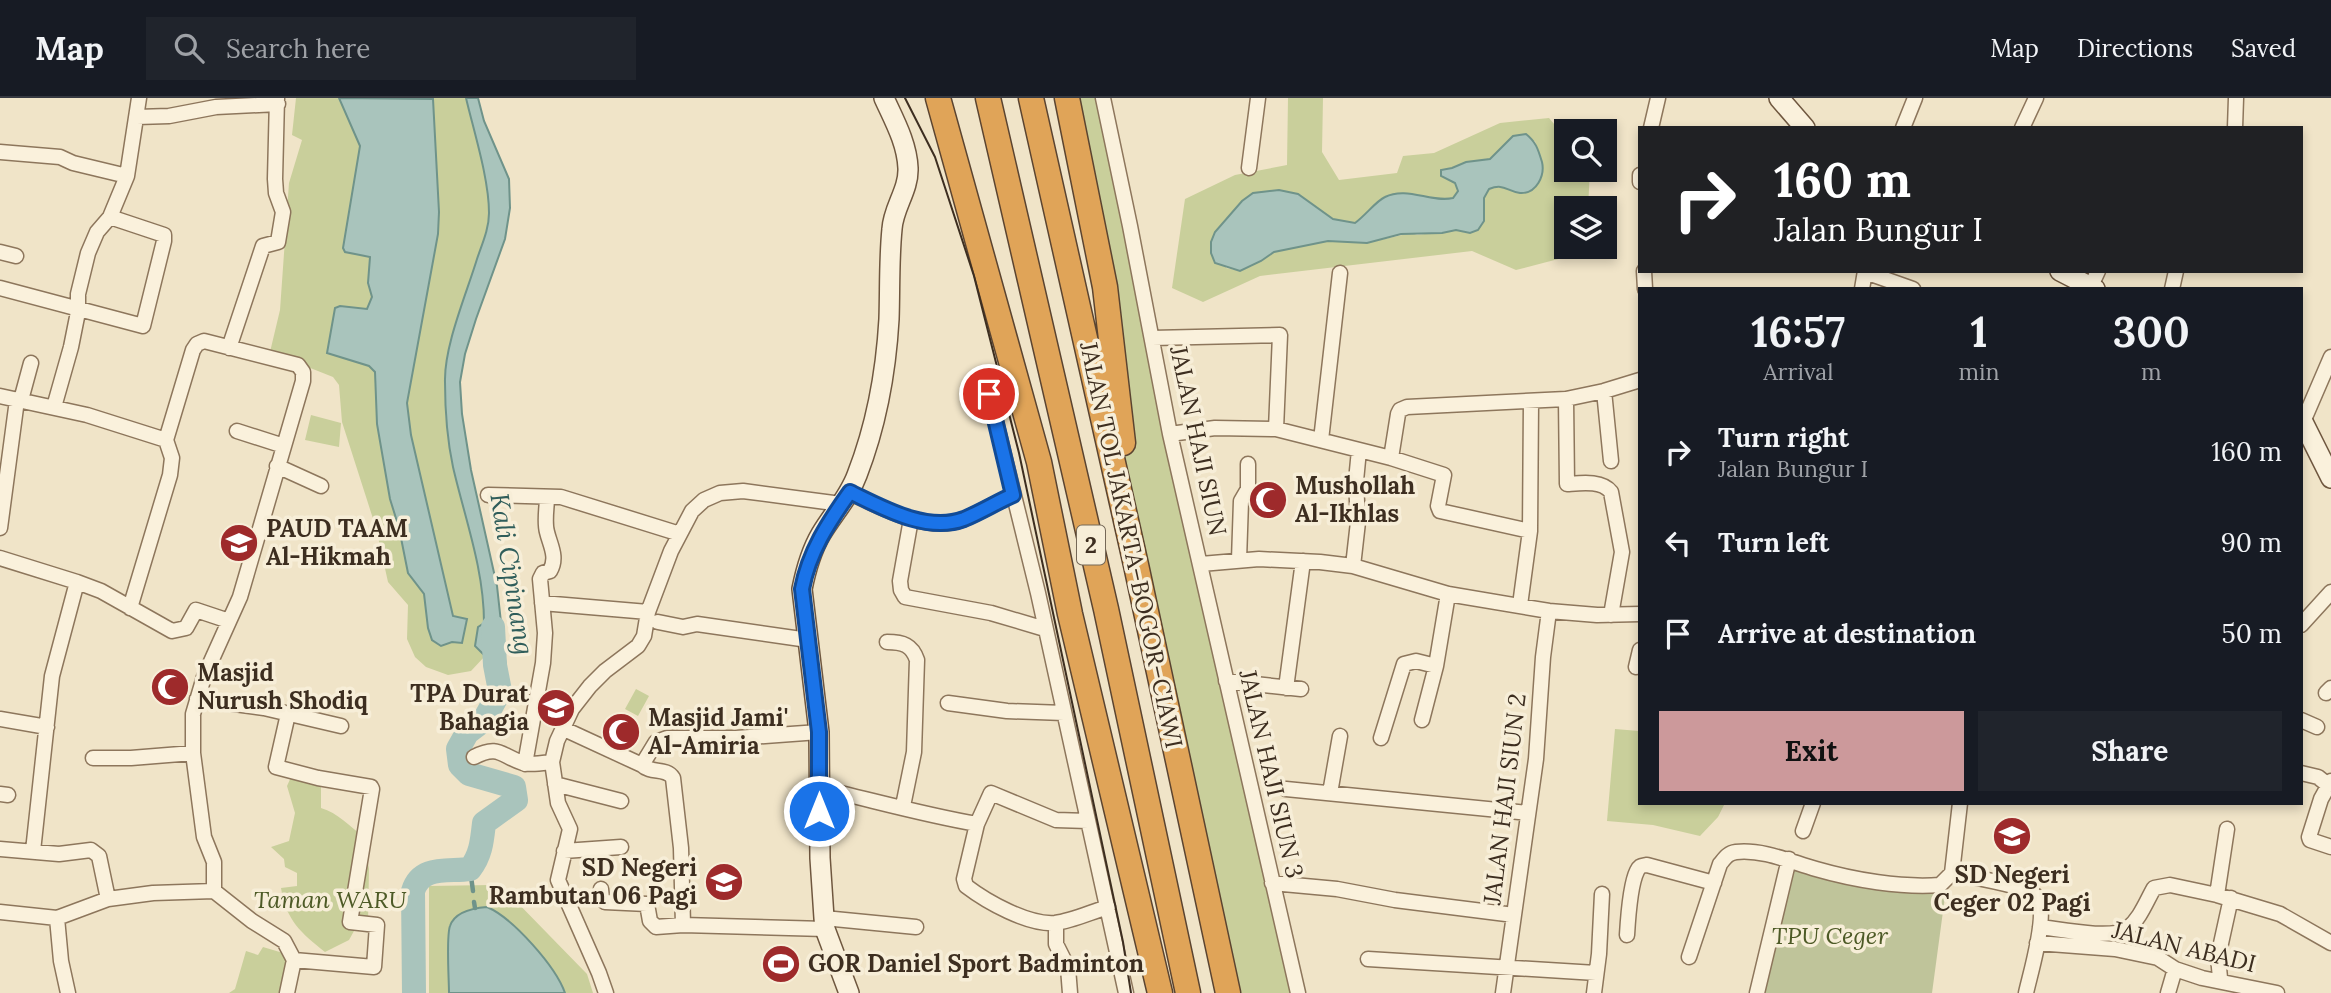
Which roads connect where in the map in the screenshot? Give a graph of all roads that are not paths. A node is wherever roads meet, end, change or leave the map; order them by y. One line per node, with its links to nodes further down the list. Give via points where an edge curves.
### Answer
1 (139, 98): 15 (street)
2 (884, 98): 64 (street, via 906,151 908,171 892,227 889,321 881,384 863,457)
3 (988, 98): 169 (highway, JALAN TOL JAKARTA–BOGOR–CIAWI / 2, via 1106,609)
4 (1031, 98): 73 (highway, JALAN TOL JAKARTA–BOGOR–CIAWI / 2)
5 (1067, 98): 73 (highway, via 1105,287)
6 (1103, 98): 34 (street, JALAN HAJI SIUN)
7 (1258, 98): 22 (street)
8 (1658, 98): 16 (street)
9 (1779, 98): 17 (street)
10 (1915, 98): 18 (street)
11 (2036, 98): 19 (street)
12 (2236, 98): 20 (street)
13 (938, 100): 168 (highway, via 1039,462 1070,614)
14 (278, 101): 15 (street); 35 (street, via 275,179 283,212 280,239 263,246)
15 (138, 117): 23 (street)
16 (1651, 126)
17 (1803, 126)
18 (1904, 126)
19 (2023, 126)
20 (2235, 126)
21 (0, 152): 23 (street, via 60,157)
22 (1249, 168)
23 (127, 176): 24 (street)
24 (110, 217): 33 (street, via 88,253); 33 (street, via 164,235 144,325)
25 (0, 252): 26 (street)
26 (16, 256)
27 (1340, 273): 52 (street)
28 (1868, 273): 31 (street)
29 (2066, 273): 30 (street)
30 (2095, 282)
31 (1907, 287)
32 (0, 288): 33 (street)
33 (78, 307): 45 (street)
34 (1152, 338): 48 (street, via 1280,335); 50 (street, JALAN HAJI SIUN)
35 (229, 348): 51 (street, via 204,341 197,344); 53 (street, via 298,365 303,372)
36 (2331, 357): 46 (street)
37 (31, 363): 43 (street)
38 (1638, 381): 39 (street)
39 (1604, 391): 42 (street); 56 (street)
40 (989, 394): 62 (street)
41 (0, 396): 43 (street)
42 (1566, 399): 44 (street); 83 (street, via 1567,484 1592,483 1611,492 1622,552)
43 (19, 400): 45 (street); 66 (street)
44 (1531, 402): 55 (street, via 1407,407 1398,414); 67 (street)
45 (54, 407): 51 (street)
46 (2303, 418)
47 (2303, 422): 59 (street)
48 (1276, 429): 50 (street, via 1215,428); 52 (street)
49 (237, 431): 53 (street)
50 (1170, 434): 72 (street, JALAN HAJI SIUN)
51 (166, 440): 80 (street, via 172,458 170,475)
52 (1321, 440): 54 (street)
53 (284, 446): 58 (street)
54 (1359, 450): 55 (street); 74 (street)
55 (1391, 458): 67 (street, via 1444,475 1440,511)
56 (1611, 461)
57 (1248, 464): 70 (street, via 1248,489 1241,501)
58 (277, 466): 60 (street); 85 (street)
59 (2331, 478)
60 (321, 486)
61 (488, 495): 63 (street)
62 (1013, 495): 65 (street, via 949,523); 87 (street)
63 (547, 497): 68 (street, via 561,497); 78 (street, via 546,529 553,545 553,566 540,579)
64 (846, 498): 65 (street); 68 (street, via 743,491 720,494 692,511); 88 (street, via 821,534 806,567 802,589)
65 (911, 519): 87 (street, via 900,581 905,597 991,612)
66 (0, 528)
67 (1530, 531): 79 (street)
68 (680, 534): 84 (street)
69 (0, 558): 75 (street)
70 (1239, 560): 71 (street, JALAN HAJI SIUN); 72 (street, JALAN HAJI SIUN)
71 (1303, 561): 74 (street, JALAN HAJI SIUN); 93 (street, via 1293,689)
72 (1201, 564): 93 (street, JALAN HAJI SIUN 3)
73 (1136, 565): 170 (highway, JALAN TOL JAKARTA–BOGOR–CIAWI / 2)
74 (1353, 566): 76 (street, JALAN HAJI SIUN)
75 (77, 582): 80 (street); 102 (street, via 52,676)
76 (1448, 594): 79 (street, JALAN HAJI SIUN); 91 (street)
77 (2329, 598): 86 (street)
78 (542, 603): 84 (street); 112 (street, via 543,663)
79 (1520, 605): 81 (street, JALAN HAJI SIUN)
80 (130, 608): 85 (street, via 172,631 186,628 196,610)
81 (1549, 611): 83 (street, JALAN HAJI SIUN); 124 (street, JALAN HAJI SIUN 2)
82 (1638, 614): 83 (street, JALAN HAJI SIUN)
83 (1611, 615)
84 (653, 617): 88 (street, via 683,627 696,624); 104 (street, via 638,646 590,686 572,709)
85 (229, 621): 94 (street)
86 (2303, 623)
87 (1045, 629): 96 (street)
88 (808, 640): 105 (street)
89 (887, 642): 123 (street, via 907,645 917,660 915,752)
90 (1638, 658): 92 (street)
91 (1436, 666): 99 (street); 107 (street, via 1416,661 1404,664)
92 (1636, 667)
93 (1226, 681): 136 (street, JALAN HAJI SIUN 3)
94 (197, 699): 97 (street); 108 (street)
95 (948, 703): 96 (street)
96 (1064, 713): 125 (street)
97 (288, 714): 101 (street); 157 (street, via 276,767 373,789 349,922 377,925 374,967)
98 (0, 719): 102 (street)
99 (1422, 720)
100 (2303, 721): 103 (street)
101 (341, 726)
102 (47, 727): 133 (street)
103 (2317, 727)
104 (564, 729): 111 (street); 113 (street)
105 (819, 732): 113 (street, via 667,738 656,742); 117 (street)
106 (1340, 736): 119 (street)
107 (1381, 738)
108 (192, 753): 110 (street); 139 (street, via 204,837 214,862)
109 (474, 757): 112 (street, via 493,750)
110 (93, 758)
111 (552, 762): 112 (street); 116 (street)
112 (525, 764)
113 (642, 765): 149 (street, via 666,771 673,778)
114 (2303, 773): 115 (street)
115 (2329, 783): 130 (street, via 2309,837)
116 (555, 784): 120 (street); 132 (street, via 570,829)
117 (819, 788): 123 (street); 147 (street)
118 (1286, 789): 119 (street)
119 (1330, 793): 124 (street)
120 (621, 801)
121 (1812, 805): 128 (street)
122 (1960, 805): 135 (street)
123 (903, 806): 126 (street)
124 (1528, 813): 145 (street, JALAN HAJI SIUN 2)
125 (1088, 821): 126 (street, via 1061,822 990,793); 143 (street)
126 (977, 824): 148 (street, via 966,886 1015,914)
127 (2227, 829): 141 (street)
128 (1803, 831)
129 (621, 846): 132 (street)
130 (2331, 847)
131 (0, 849): 133 (street)
132 (564, 851): 164 (street, via 558,880)
133 (33, 852): 142 (street, via 97,852)
134 (1789, 859): 135 (street, via 1820,870 1928,886 1940,885); 137 (street, via 1735,852 1726,855); 174 (street)
135 (1952, 873): 151 (street, via 2035,894 2040,902)
136 (1272, 883): 145 (street); 171 (street, JALAN HAJI SIUN 3)
137 (1714, 883): 152 (street, via 1641,866); 155 (street)
138 (601, 889): 149 (street, via 605,902 647,904 656,927)
139 (214, 891): 142 (street); 157 (street, via 284,941)
140 (1602, 894): 160 (street)
141 (2224, 897): 151 (street, via 2161,886 2154,888 2125,931 2109,934); 154 (street, via 2280,914); 161 (street)
142 (108, 899): 146 (street)
143 (1108, 907): 148 (street); 167 (street)
144 (0, 912): 146 (street)
145 (1514, 915): 158 (street, JALAN HAJI SIUN 2)
146 (57, 918): 162 (street)
147 (825, 923): 149 (street); 150 (street); 165 (street)
148 (1055, 923): 166 (street)
149 (683, 925)
150 (916, 927)
151 (2040, 927): 153 (street)
152 (1627, 935)
153 (2037, 943): 159 (street, JALAN ABADI, via 2115,949 2158,958); 175 (street)
154 (2331, 943)
155 (1689, 957)
156 (1368, 959): 158 (street)
157 (295, 960): 163 (street)
158 (1507, 967): 160 (street); 172 (street, JALAN HAJI SIUN 2)
159 (2175, 969): 176 (street); 177 (street, JALAN ABADI)
160 (1596, 973): 173 (street)
161 (2220, 978)
162 (68, 993)
163 (287, 993)
164 (606, 993)
165 (849, 993)
166 (1070, 993)
167 (1126, 993)
168 (1160, 993)
169 (1188, 993)
170 (1228, 993)
171 (1298, 993)
172 (1503, 993)
173 (1594, 993)
174 (1757, 993)
175 (2026, 993)
176 (2168, 993)
177 (2277, 993)

